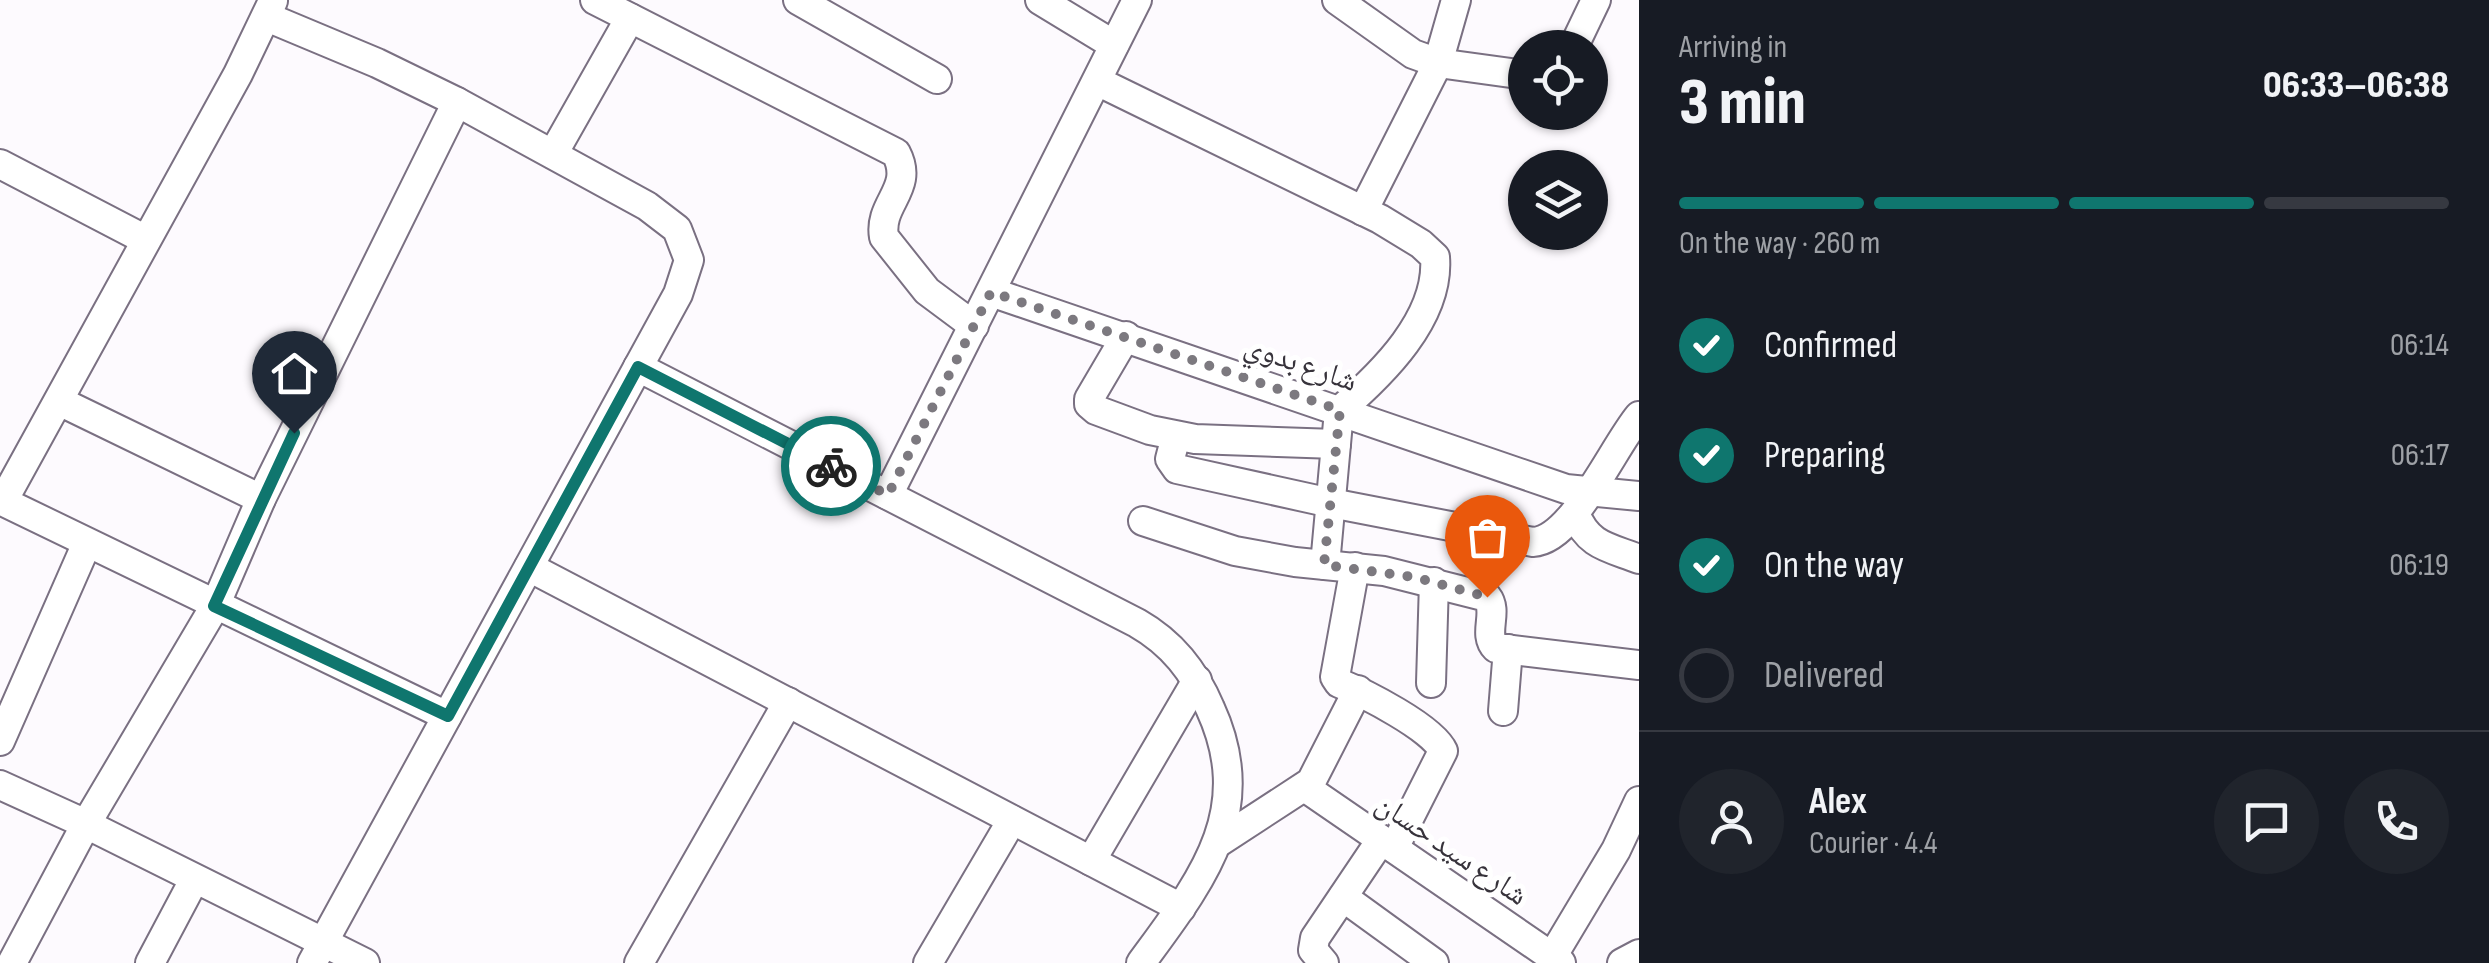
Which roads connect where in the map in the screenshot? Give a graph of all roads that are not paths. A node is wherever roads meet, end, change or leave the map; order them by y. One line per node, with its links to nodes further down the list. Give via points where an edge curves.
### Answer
1 (594, 0): 10 (street)
2 (798, 0): 15 (street)
3 (1040, 0): 12 (street)
4 (1137, 0): 12 (street)
5 (1337, 0): 9 (street)
6 (1456, 0): 13 (street)
7 (1596, 0): 11 (street)
8 (271, 8): 17 (street); 21 (street)
9 (1375, 11): 13 (street, via 1396,44)
10 (630, 18): 18 (street); 23 (street, via 896,153 904,179 886,214 884,237 928,292)
11 (1582, 30)
12 (1114, 45): 16 (street)
13 (1438, 64): 14 (street); 20 (street)
14 (1508, 73)
15 (937, 79)
16 (1097, 81): 20 (street); 22 (street)
17 (458, 102): 18 (street); 33 (street)
18 (553, 154): 25 (street, via 677,229 689,260)
19 (0, 164): 21 (street)
20 (1363, 211): 27 (street, via 1422,244 1436,257 1437,274 1430,299 1392,362)
21 (146, 240): 26 (street)
22 (991, 292): 23 (street); 24 (street, شارع بدوي)
23 (974, 326): 31 (street)
24 (1126, 336): 27 (street, شارع بدوي); 29 (street, via 1090,404)
25 (638, 367): 31 (street); 41 (street)
26 (59, 400): 33 (street); 34 (street)
27 (1340, 410): 30 (street); 36 (street, شارع بدوي, via 1553,485)
28 (1639, 416): 36 (street)
29 (1176, 436): 30 (street); 35 (street, via 1170,459 1177,469)
30 (1336, 444): 35 (street)
31 (888, 495): 47 (street, via 1154,633)
32 (1639, 496): 36 (street, شارع بدوي, via 1621,492)
33 (261, 499): 44 (street)
34 (1, 500): 38 (street)
35 (1330, 503): 36 (street, via 1533,542 1550,538); 40 (street)
36 (1583, 503): 39 (street, via 1582,529 1590,538)
37 (1143, 520): 40 (street, via 1236,551)
38 (87, 543): 44 (street); 53 (street)
39 (1639, 559)
40 (1324, 565): 42 (street)
41 (529, 566): 50 (street); 52 (street)
42 (1355, 567): 43 (street); 49 (street, via 1334,674)
43 (1434, 582): 45 (street, via 1489,598 1490,642); 48 (street)
44 (214, 606): 52 (street); 58 (street)
45 (1508, 650): 46 (street); 51 (street)
46 (1639, 665)
47 (1197, 680): 59 (street, via 1223,736 1230,771); 61 (street)
48 (1432, 683)
49 (1358, 690): 55 (street); 60 (street, via 1442,746)
50 (788, 702): 57 (street); 71 (street)
51 (1502, 711)
52 (448, 716): 65 (street)
53 (0, 740)
54 (0, 785): 58 (street)
55 (1306, 788): 59 (street); 60 (street, شارع سيد حسان)
56 (1639, 800): 68 (street)
57 (1012, 820): 61 (street); 72 (street)
58 (86, 824): 62 (street); 67 (street)
59 (1220, 842): 64 (street)
60 (1387, 844): 63 (street); 68 (street, شارع سيد حسان)
61 (1091, 861): 64 (street)
62 (194, 880): 65 (street); 69 (street)
63 (1343, 897): 74 (street, via 1313,942); 75 (street)
64 (1182, 908): 73 (street)
65 (318, 952): 70 (street)
66 (1639, 954): 76 (street)
67 (9, 959)
68 (1556, 960)
69 (150, 963)
70 (365, 963)
71 (639, 963)
72 (928, 963)
73 (1141, 963)
74 (1324, 963)
75 (1434, 963)
76 (1622, 963)

